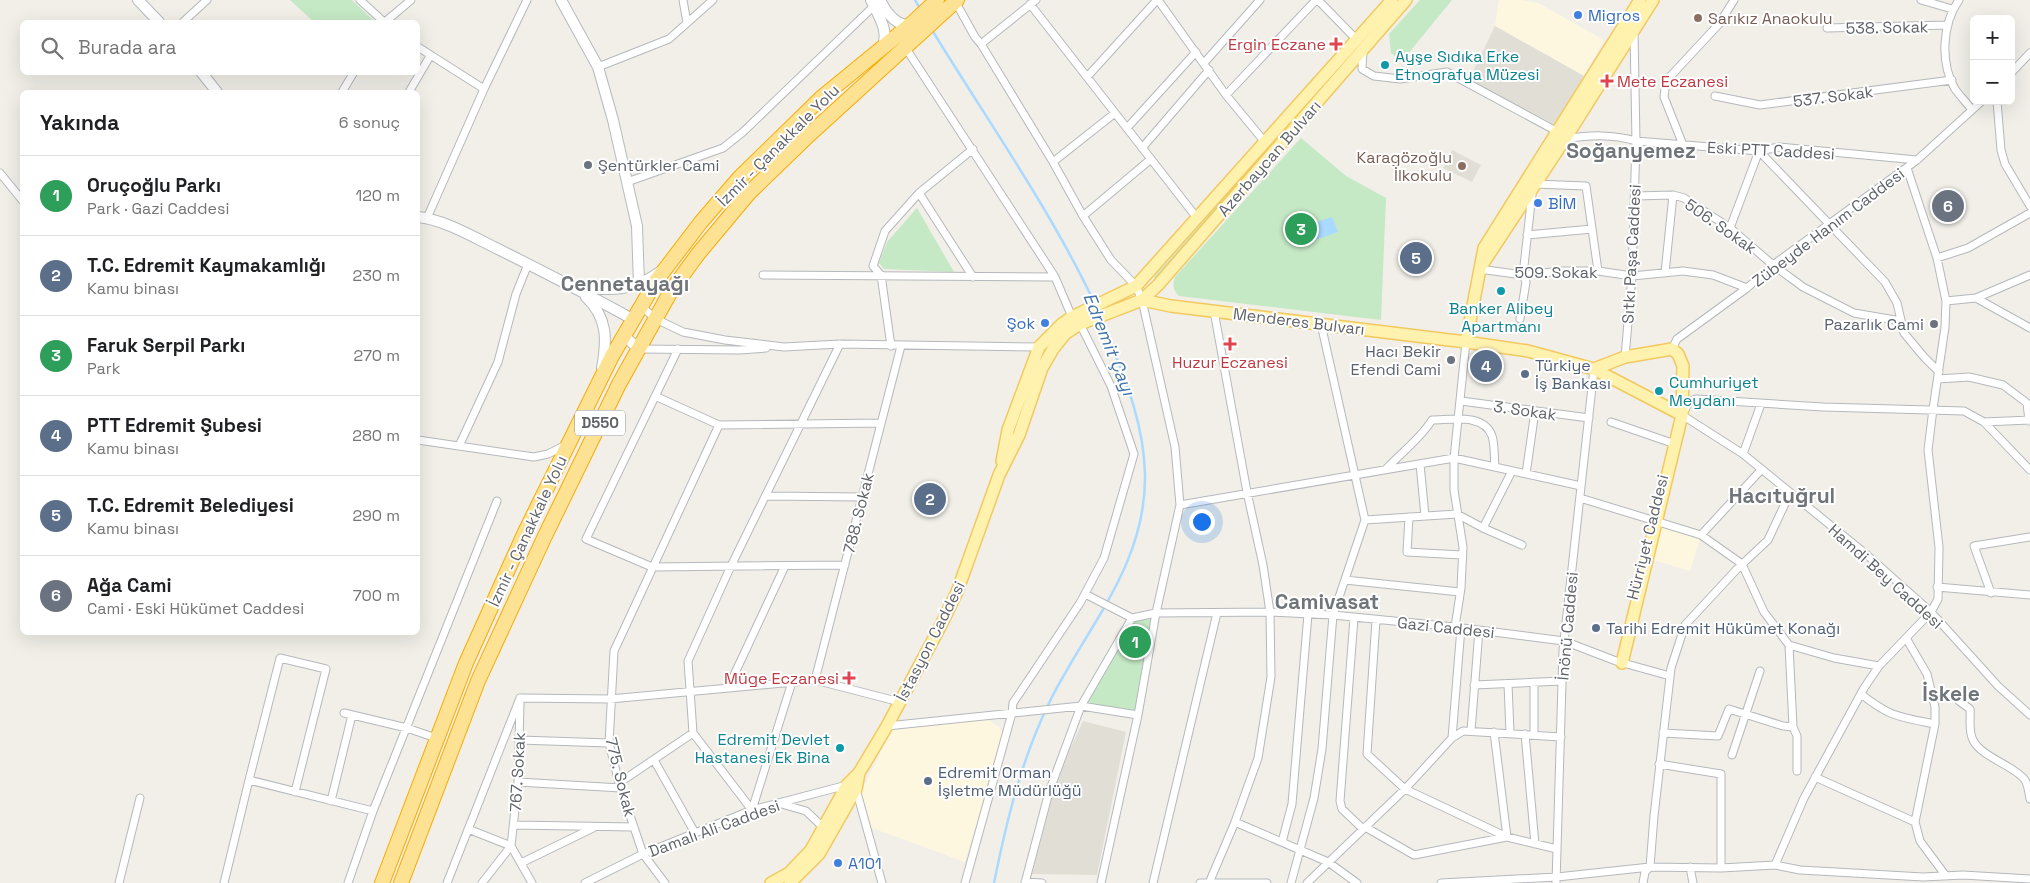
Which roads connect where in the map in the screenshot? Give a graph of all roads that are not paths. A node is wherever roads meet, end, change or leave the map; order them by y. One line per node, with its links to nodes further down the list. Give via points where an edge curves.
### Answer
1 (138, 0): 24 (street)
2 (207, 0): 25 (street)
3 (360, 0): 26 (street)
4 (412, 0): 27 (street)
5 (528, 0): 51 (street)
6 (561, 0): 42 (street)
7 (683, 0): 28 (street)
8 (713, 0): 28 (street)
9 (937, 0): 29 (highway, İzmir - Çanakkale Yolu)
10 (1157, 0): 39 (street); 49 (street)
11 (1260, 0): 43 (street)
12 (1317, 0): 33 (street); 55 (street)
13 (1392, 0): 33 (main road, Azerbaycan Bulvarı)
14 (1406, 0): 38 (main road, Azerbaycan Bulvarı)
15 (1640, 0): 62 (main road)
16 (1653, 0): 32 (main road)
17 (1734, 0): 65 (street, via 1719,24 1666,80 1664,98)
18 (1921, 0): 23 (street)
19 (1959, 0): 23 (street)
20 (876, 2): 29 (street, via 899,23); 37 (street, via 886,37); 74 (street, via 723,148)
21 (955, 2): 34 (highway, İzmir - Çanakkale Yolu / D550); 35 (street)
22 (1033, 2): 35 (street); 49 (street)
23 (1952, 9): 30 (street)
24 (157, 20)
25 (185, 20)
26 (383, 20)
27 (387, 20)
28 (688, 22): 42 (street, via 669,39)
29 (911, 25): 37 (highway, İzmir - Çanakkale Yolu)
30 (1948, 25): 31 (street, 538. Sokak); 50 (street, via 1946,62)
31 (1827, 28)
32 (1634, 32): 62 (main road); 64 (street, Sıtkı Paşa Caddesi)
33 (1356, 38): 38 (street); 63 (main road, Azerbaycan Bulvarı)
34 (910, 43): 67 (street); 113 (highway, İzmir - Çanakkale Yolu / D550, via 749,193 698,254)
35 (981, 44): 71 (street)
36 (420, 48): 41 (street)
37 (881, 49): 91 (highway, İzmir - Çanakkale Yolu, via 821,98 739,178)
38 (1364, 50): 62 (street, via 1362,69 1374,76 1400,79 1447,72); 108 (main road, Azerbaycan Bulvarı)
39 (1196, 52): 43 (street); 61 (street)
40 (2030, 53): 44 (street)
41 (430, 56): 45 (street); 51 (street)
42 (598, 67): 74 (street)
43 (1206, 67): 55 (street); 66 (street)
44 (2015, 69)
45 (420, 73)
46 (203, 75): 52 (street)
47 (352, 75): 53 (street)
48 (419, 75): 54 (street)
49 (1087, 77): 60 (street)
50 (1952, 80): 56 (street, 537. Sokak, via 1760,105); 59 (street)
51 (484, 89): 83 (street)
52 (215, 90)
53 (343, 90)
54 (410, 90)
55 (1226, 95): 63 (street)
56 (1714, 96)
57 (1978, 105): 59 (street, Zübeyde Hanım Caddesi)
58 (1997, 105): 80 (street, via 2005,164)
59 (1972, 110): 70 (street, Zübeyde Hanım Caddesi)
60 (1115, 112): 61 (street); 71 (street)
61 (1127, 128): 66 (street)
62 (1562, 136): 64 (street, Eski PTT Caddesi, via 1618,136); 75 (main road); 93 (main road, via 1484,248)
63 (1264, 141): 84 (main road, Azerbaycan Bulvarı)
64 (1636, 141): 65 (street, Eski PTT Caddesi); 78 (street, Sıtkı Paşa Caddesi)
65 (1683, 145): 68 (street, Eski PTT Caddesi)
66 (1142, 148): 69 (street)
67 (972, 149): 76 (street); 102 (street)
68 (1759, 151): 70 (street, Eski PTT Caddesi, via 1779,148); 85 (street); 86 (street)
69 (1151, 159): 82 (street); 84 (street)
70 (1917, 160): 72 (street, Zübeyde Hanım Caddesi)
71 (1053, 162): 82 (street)
72 (1907, 168): 85 (street, Zübeyde Hanım Caddesi); 89 (street)
73 (0, 173): 79 (street)
74 (627, 182): 103 (street, via 636,226)
75 (1534, 187): 87 (street, via 1586,186); 88 (street); 93 (main road)
76 (919, 193): 97 (street, via 885,231 873,266); 101 (street)
77 (1673, 195): 78 (street, 506. Sokak); 86 (street, 506. Sokak, via 1684,198); 95 (street)
78 (1635, 196): 99 (street, Sıtkı Paşa Caddesi)
79 (20, 198)
80 (2030, 206)
81 (2030, 213): 89 (street, via 1968,248)
82 (1083, 216): 105 (street, via 1111,260)
83 (422, 217): 90 (street, via 475,237)
84 (1197, 218): 105 (main road, Azerbaycan Bulvarı)
85 (1830, 224): 92 (street, Zübeyde Hanım Caddesi); 117 (street, via 1885,282 1897,303)
86 (1730, 228): 92 (street, 506. Sokak)
87 (1592, 229): 88 (street); 94 (street)
88 (1528, 235): 98 (street)
89 (1937, 258): 110 (street)
90 (528, 264): 104 (street); 152 (street, via 516,294 498,362)
91 (668, 265): 103 (street); 111 (highway, İzmir - Çanakkale Yolu)
92 (1773, 265): 106 (street, Zübeyde Hanım Caddesi); 117 (street, 506. Sokak, via 1803,287 1854,313)
93 (1479, 269): 98 (street, 509. Sokak); 121 (main road)
94 (1598, 271): 98 (street, 509. Sokak); 99 (street, 509. Sokak)
95 (1666, 273): 99 (street, 509. Sokak); 106 (street, 509. Sokak, via 1683,271 1713,275)
96 (763, 275): 97 (street)
97 (881, 275): 101 (street); 123 (street)
98 (1524, 275): 115 (street, via 1526,282)
99 (1632, 276): 131 (street, Sıtkı Paşa Caddesi)
100 (2030, 276): 107 (street)
101 (973, 277): 102 (street)
102 (1055, 277): 114 (street)
103 (639, 284): 104 (street, via 602,290)
104 (574, 286): 116 (street); 134 (street, via 593,304 604,322 605,351)
105 (1136, 286): 108 (street); 109 (main road, Azerbaycan Bulvarı)
106 (1747, 288): 129 (street, Zübeyde Hanım Caddesi, via 1678,339)
107 (1976, 298): 110 (street); 119 (street)
108 (1142, 300): 109 (main road, Azerbaycan Bulvarı); 112 (main road, Menderes Bulvarı); 171 (street, via 1175,447)
109 (1121, 301): 114 (main road)
110 (1946, 301): 133 (street)
111 (642, 308): 113 (street); 116 (highway, İzmir - Çanakkale Yolu)
112 (1214, 311): 118 (main road, Menderes Bulvarı); 165 (street)
113 (656, 319): 125 (street, via 685,333); 127 (highway, İzmir - Çanakkale Yolu / D550)
114 (1079, 319): 126 (main road, İstasyon Caddesi, via 1062,324); 128 (main road, İstasyon Caddesi); 191 (street, via 1111,386 1134,454 1104,558)
115 (1520, 319)
116 (634, 320): 120 (highway, İzmir - Çanakkale Yolu)
117 (1900, 321): 133 (street, via 1904,333)
118 (1321, 324): 121 (main road, Menderes Bulvarı); 163 (street)
119 (2030, 328)
120 (624, 336): 127 (street); 134 (highway, İzmir - Çanakkale Yolu)
121 (1466, 342): 132 (main road, Menderes Bulvarı, via 1528,352); 136 (street)
122 (840, 344): 123 (street); 125 (street); 147 (street)
123 (891, 346): 124 (street)
124 (901, 346): 126 (street); 146 (street, 788. Sokak)
125 (784, 347): 130 (street)
126 (1039, 347): 128 (street); 162 (main road, İstasyon Caddesi, via 1008,430)
127 (639, 349): 130 (street); 296 (highway, İzmir - Çanakkale Yolu / D550, via 584,455 478,681)
128 (1053, 349): 162 (main road, İstasyon Caddesi, via 1042,368 1019,435)
129 (1672, 349): 131 (main road); 140 (main road, Hürriyet Caddesi, via 1683,366)
130 (678, 350): 135 (street)
131 (1626, 357): 132 (main road)
132 (1594, 370): 140 (main road, Menderes Bulvarı); 141 (street, İnönü Caddesi)
133 (1939, 376): 138 (street); 143 (street, via 1969,377 2003,385 2027,403)
134 (598, 383): 150 (highway, İzmir - Çanakkale Yolu)
135 (655, 396): 148 (street); 186 (street, via 586,539)
136 (1461, 401): 139 (street, 3. Sokak); 142 (street)
137 (1761, 404): 138 (street); 140 (street, via 1696,399); 153 (street)
138 (1932, 409): 145 (street, via 1964,411); 188 (street, via 1928,450 1939,547)
139 (1535, 411): 141 (street, 3. Sokak); 161 (street)
140 (1679, 414): 151 (main road, Hürriyet Caddesi); 153 (street, Hamdi Bey Caddesi)
141 (1589, 418): 164 (street, İnönü Caddesi)
142 (1458, 420): 154 (street); 156 (street, via 1477,422 1488,428); 157 (street, via 1432,420 1424,434)
143 (2029, 420): 145 (street)
144 (1611, 422): 151 (street)
145 (1984, 422): 159 (street)
146 (881, 423): 147 (street); 168 (street, 788. Sokak)
147 (800, 424): 148 (street); 167 (street)
148 (719, 425): 186 (street, 775. Sokak)
149 (420, 440): 152 (street)
150 (567, 444): 152 (street, via 534,457); 243 (highway, İzmir - Çanakkale Yolu, via 466,663)
151 (1672, 444): 176 (main road, Hürriyet Caddesi)
152 (459, 446)
153 (1744, 454): 158 (street, Hamdi Bey Caddesi)
154 (1454, 458): 155 (street); 156 (street); 172 (street)
155 (1420, 464): 157 (street); 173 (street)
156 (1495, 467): 160 (street)
157 (1387, 468): 163 (street)
158 (1761, 470): 166 (street, Hamdi Bey Caddesi); 178 (street)
159 (2030, 470)
160 (1512, 471): 161 (street); 177 (street)
161 (1526, 474): 164 (street)
162 (999, 475): 223 (main road, İstasyon Caddesi, via 957,592)
163 (1354, 475): 165 (street); 175 (street)
164 (1581, 486): 169 (street, İnönü Caddesi)
165 (1247, 492): 171 (street); 193 (street, via 1264,565)
166 (1790, 493): 182 (street, via 1768,540); 194 (street, Hamdi Bey Caddesi)
167 (766, 496): 168 (street); 184 (street)
168 (862, 497): 183 (street, 788. Sokak)
169 (1580, 498): 176 (street); 205 (street, İnönü Caddesi)
170 (498, 501): 234 (street)
171 (1180, 504): 195 (street)
172 (1458, 514): 173 (street); 177 (street); 181 (street)
173 (1425, 516): 174 (street)
174 (1409, 517): 175 (street); 181 (street, via 1406,552)
175 (1365, 520): 187 (street)
176 (1654, 520): 178 (street); 207 (main road, Hürriyet Caddesi)
177 (1483, 528): 180 (street)
178 (1701, 535): 182 (street)
179 (2030, 537): 190 (street, via 1974,546)
180 (1522, 545)
181 (1462, 555): 189 (street)
182 (1742, 564): 206 (street, via 1764,612); 210 (street, via 1685,625)
183 (845, 565): 185 (street); 211 (street, 788. Sokak)
184 (731, 566): 185 (street); 186 (street); 218 (street, via 688,661)
185 (785, 566): 217 (street)
186 (652, 567): 221 (street, 775. Sokak, via 614,651)
187 (1345, 580): 189 (street); 198 (street)
188 (1937, 587): 190 (street); 194 (street, via 1938,598)
189 (1460, 592): 202 (street)
190 (1991, 593): 192 (street)
191 (1085, 594): 199 (street); 226 (street, via 1013,703)
192 (2030, 595)
193 (1270, 612): 196 (street, Gazi Caddesi); 197 (street, Gazi Caddesi); 264 (street, via 1271,677 1258,758)
194 (1931, 612): 204 (street); 229 (street, Hamdi Bey Caddesi, via 1998,686)
195 (1156, 613): 196 (street, Gazi Caddesi); 199 (street, Gazi Caddesi); 230 (street)
196 (1217, 613): 308 (street)
197 (1308, 614): 198 (street, Gazi Caddesi); 274 (street, via 1292,804)
198 (1333, 615): 200 (street, Gazi Caddesi); 278 (street, via 1322,749)
199 (1132, 618): 224 (street)
200 (1354, 618): 201 (street, Gazi Caddesi); 269 (street, via 1340,801 1342,809)
201 (1376, 620): 202 (street, Gazi Caddesi); 256 (street, via 1366,754)
202 (1458, 627): 203 (street, Gazi Caddesi); 244 (street)
203 (1479, 630): 205 (street, Gazi Caddesi); 216 (street)
204 (1906, 638): 208 (street); 231 (street, via 1927,674 1935,707)
205 (1564, 641): 207 (street, Gazi Caddesi); 212 (street, İnönü Caddesi)
206 (1789, 644): 208 (street, via 1834,658); 233 (street)
207 (1619, 662): 210 (street, Gazi Caddesi)
208 (1879, 666): 219 (street)
209 (1760, 671): 227 (street)
210 (1670, 676): 239 (street)
211 (815, 680): 213 (street); 223 (street)
212 (1562, 681): 214 (street); 242 (street, İnönü Caddesi)
213 (792, 682): 217 (street); 262 (street)
214 (1534, 682): 215 (street); 241 (street)
215 (1508, 684): 216 (street); 238 (street)
216 (1474, 685): 235 (street)
217 (728, 688): 218 (street)
218 (689, 692): 221 (street); 237 (street)
219 (1861, 694): 231 (street, via 1894,716); 251 (street)
220 (520, 698): 221 (street); 245 (street, 767. Sokak); 270 (street)
221 (610, 700): 246 (street, 775. Sokak)
222 (1960, 701): 259 (street, via 1970,709 1974,742 2021,776 2027,784)
223 (900, 702): 232 (main road, İstasyon Caddesi)
224 (1081, 706): 226 (street); 230 (street); 291 (street, via 1049,792)
225 (344, 713): 228 (street)
226 (1015, 713): 232 (street); 305 (street)
227 (1744, 714): 233 (street); 239 (street, via 1729,709 1718,736); 247 (street)
228 (352, 715): 234 (street); 260 (street)
229 (2030, 715)
230 (1138, 716): 307 (street)
231 (1935, 724): 265 (street)
232 (887, 726): 255 (main road, İstasyon Caddesi)
233 (1793, 727): 250 (street, via 1797,736)
234 (407, 728): 243 (street); 263 (street)
235 (1471, 731): 236 (street); 244 (street, via 1463,731)
236 (1494, 732): 238 (street); 273 (street)
237 (693, 733): 248 (street); 262 (street)
238 (1510, 733): 240 (street)
239 (1663, 733): 249 (street)
240 (1525, 734): 241 (street); 275 (street)
241 (1534, 735): 242 (street)
242 (1560, 737): 277 (street, İnönü Caddesi)
243 (436, 738): 295 (highway, İzmir - Çanakkale Yolu)
244 (1452, 738): 256 (street)
245 (519, 740): 246 (street); 253 (street, 767. Sokak)
246 (609, 743): 254 (street, 775. Sokak)
247 (1732, 755)
248 (654, 760): 254 (street); 272 (street)
249 (1659, 764): 283 (street); 285 (street, via 1721,774)
250 (1797, 771)
251 (1815, 777): 265 (street); 282 (street)
252 (249, 780): 257 (street); 257 (street, via 280,658 326,669); 293 (street)
253 (518, 782): 254 (street); 266 (street, 767. Sokak)
254 (620, 786): 267 (street, 775. Sokak)
255 (852, 787): 261 (street, Damalı Ali Caddesi); 271 (main road, İstasyon Caddesi); 304 (street)
256 (1405, 789): 269 (street); 273 (street)
257 (296, 792): 260 (street)
258 (140, 798): 292 (street)
259 (2030, 799)
260 (331, 801): 263 (street)
261 (778, 803): 262 (street, Damalı Ali Caddesi); 271 (street, via 806,811)
262 (752, 810): 272 (street, Damalı Ali Caddesi)
263 (373, 811): 294 (street)
264 (1235, 822): 274 (street); 310 (street)
265 (1914, 822): 287 (street, via 1920,841)
266 (514, 826): 268 (street); 276 (street, 767. Sokak)
267 (634, 827): 268 (street); 279 (street, 775. Sokak)
268 (594, 828): 281 (street)
269 (1364, 828): 273 (street, via 1414,855); 280 (street)
270 (468, 829): 276 (street); 297 (street)
271 (827, 831): 302 (main road, İstasyon Caddesi, via 789,873); 303 (main road, İstasyon Caddesi, via 819,854)
272 (695, 833): 279 (street, Damalı Ali Caddesi)
273 (1507, 837): 275 (street)
274 (1282, 842): 278 (street)
275 (1535, 844): 277 (street)
276 (511, 846): 281 (street); 298 (street, 767. Sokak)
277 (1558, 849): 289 (street, İnönü Caddesi)
278 (1301, 850): 280 (street); 312 (street)
279 (643, 854): 300 (street, Damalı Ali Caddesi); 301 (street, 775. Sokak)
280 (1328, 862): 313 (street); 314 (street)
281 (521, 863): 299 (street)
282 (1775, 865): 285 (street); 290 (street)
283 (1650, 867): 284 (street); 289 (street); 316 (street, via 1645,872)
284 (1690, 867): 285 (street); 317 (street)
285 (1721, 868)
286 (1963, 875): 287 (street); 288 (street); 318 (street)
287 (1946, 876): 290 (street)
288 (2030, 879)
289 (1556, 880): 315 (street)
290 (1922, 880)
291 (1025, 882): 306 (street)
292 (119, 883)
293 (224, 883)
294 (348, 883)
295 (382, 883)
296 (401, 883)
297 (447, 883)
298 (482, 883)
299 (532, 883)
300 (585, 883)
301 (665, 883)
302 (771, 883)
303 (790, 883)
304 (882, 883)
305 (965, 883)
306 (1042, 883)
307 (1101, 883)
308 (1153, 883)
309 (1200, 883): 310 (street)
310 (1209, 883): 311 (street)
311 (1267, 883)
312 (1291, 883)
313 (1307, 883)
314 (1357, 883)
315 (1441, 883)
316 (1643, 883)
317 (1693, 883)
318 (1964, 883)

